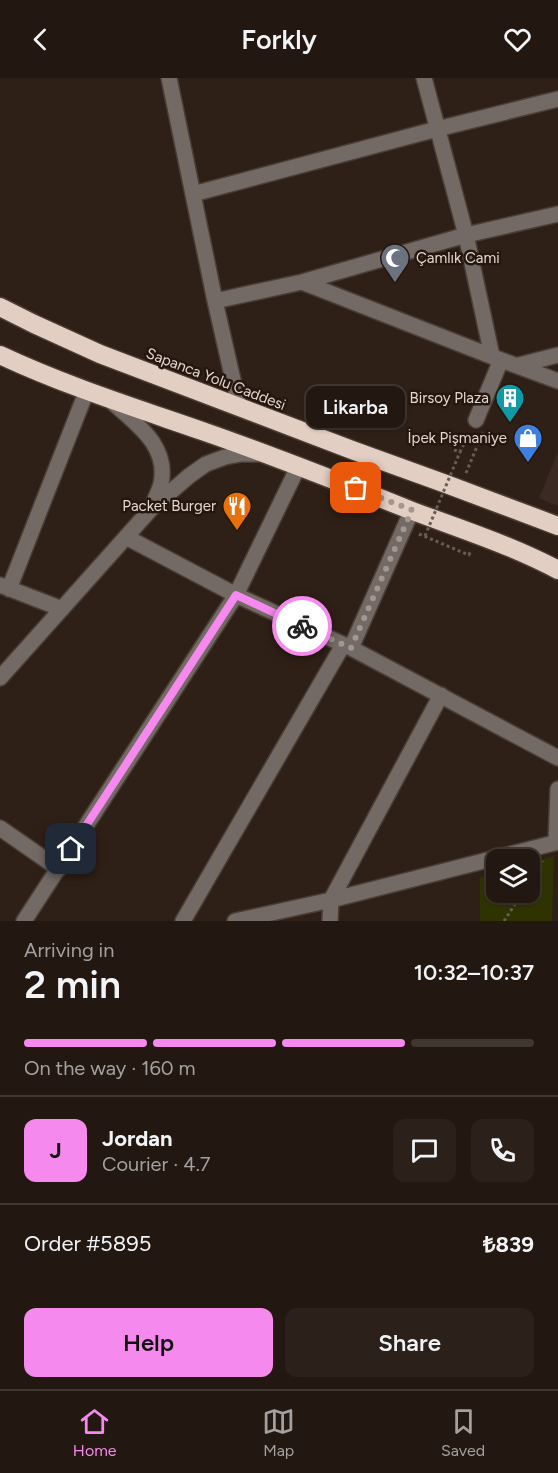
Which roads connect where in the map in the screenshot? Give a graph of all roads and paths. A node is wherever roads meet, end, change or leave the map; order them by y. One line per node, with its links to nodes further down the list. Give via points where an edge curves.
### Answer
1 (169, 78): 5 (street)
2 (424, 78): 4 (street)
3 (558, 99): 4 (street)
4 (437, 129): 5 (street); 7 (street)
5 (193, 194): 9 (street)
6 (558, 214): 7 (street)
7 (466, 235): 8 (street); 13 (street)
8 (302, 282): 9 (street); 13 (street)
9 (214, 301): 18 (street)
10 (0, 307): 18 (highway, Sapanca Yolu Caddesi, via 100,354)
11 (0, 355): 16 (highway)
12 (558, 355): 14 (street)
13 (496, 358): 14 (street); 19 (street)
14 (519, 365): 15 (street)
15 (558, 381)
16 (87, 390): 17 (highway); 33 (street)
17 (108, 398): 22 (highway); 25 (street, via 149,435 158,451 161,484)
18 (239, 406): 24 (highway, Sapanca Yolu Caddesi)
19 (476, 420): 21 (path); 24 (path, via 486,424)
20 (454, 450): 21 (path, bridge)
21 (460, 452): 29 (path, bridge)
22 (266, 454): 23 (highway); 25 (street, via 241,454 206,464)
23 (299, 465): 26 (highway); 34 (street)
24 (459, 489): 27 (highway, Sapanca Yolu Caddesi)
25 (151, 509): 30 (street)
26 (412, 510): 32 (highway); 36 (street)
27 (558, 526)
28 (419, 534): 29 (path, bridge)
29 (425, 536): 31 (path)
30 (126, 537): 34 (street); 35 (street)
31 (469, 555)
32 (558, 570)
33 (5, 587): 35 (street)
34 (236, 595): 36 (street); 43 (street)
35 (62, 609): 37 (street)
36 (347, 646): 38 (street); 47 (street)
37 (0, 678)
38 (441, 695): 39 (street); 44 (street)
39 (558, 758)
40 (558, 789): 42 (street)
41 (0, 828): 43 (street)
42 (557, 842): 44 (street)
43 (59, 868): 46 (street)
44 (330, 900): 48 (street); 49 (street)
45 (516, 903): 50 (path)
46 (24, 921)
47 (183, 921)
48 (235, 921)
49 (330, 921)
50 (504, 921)

